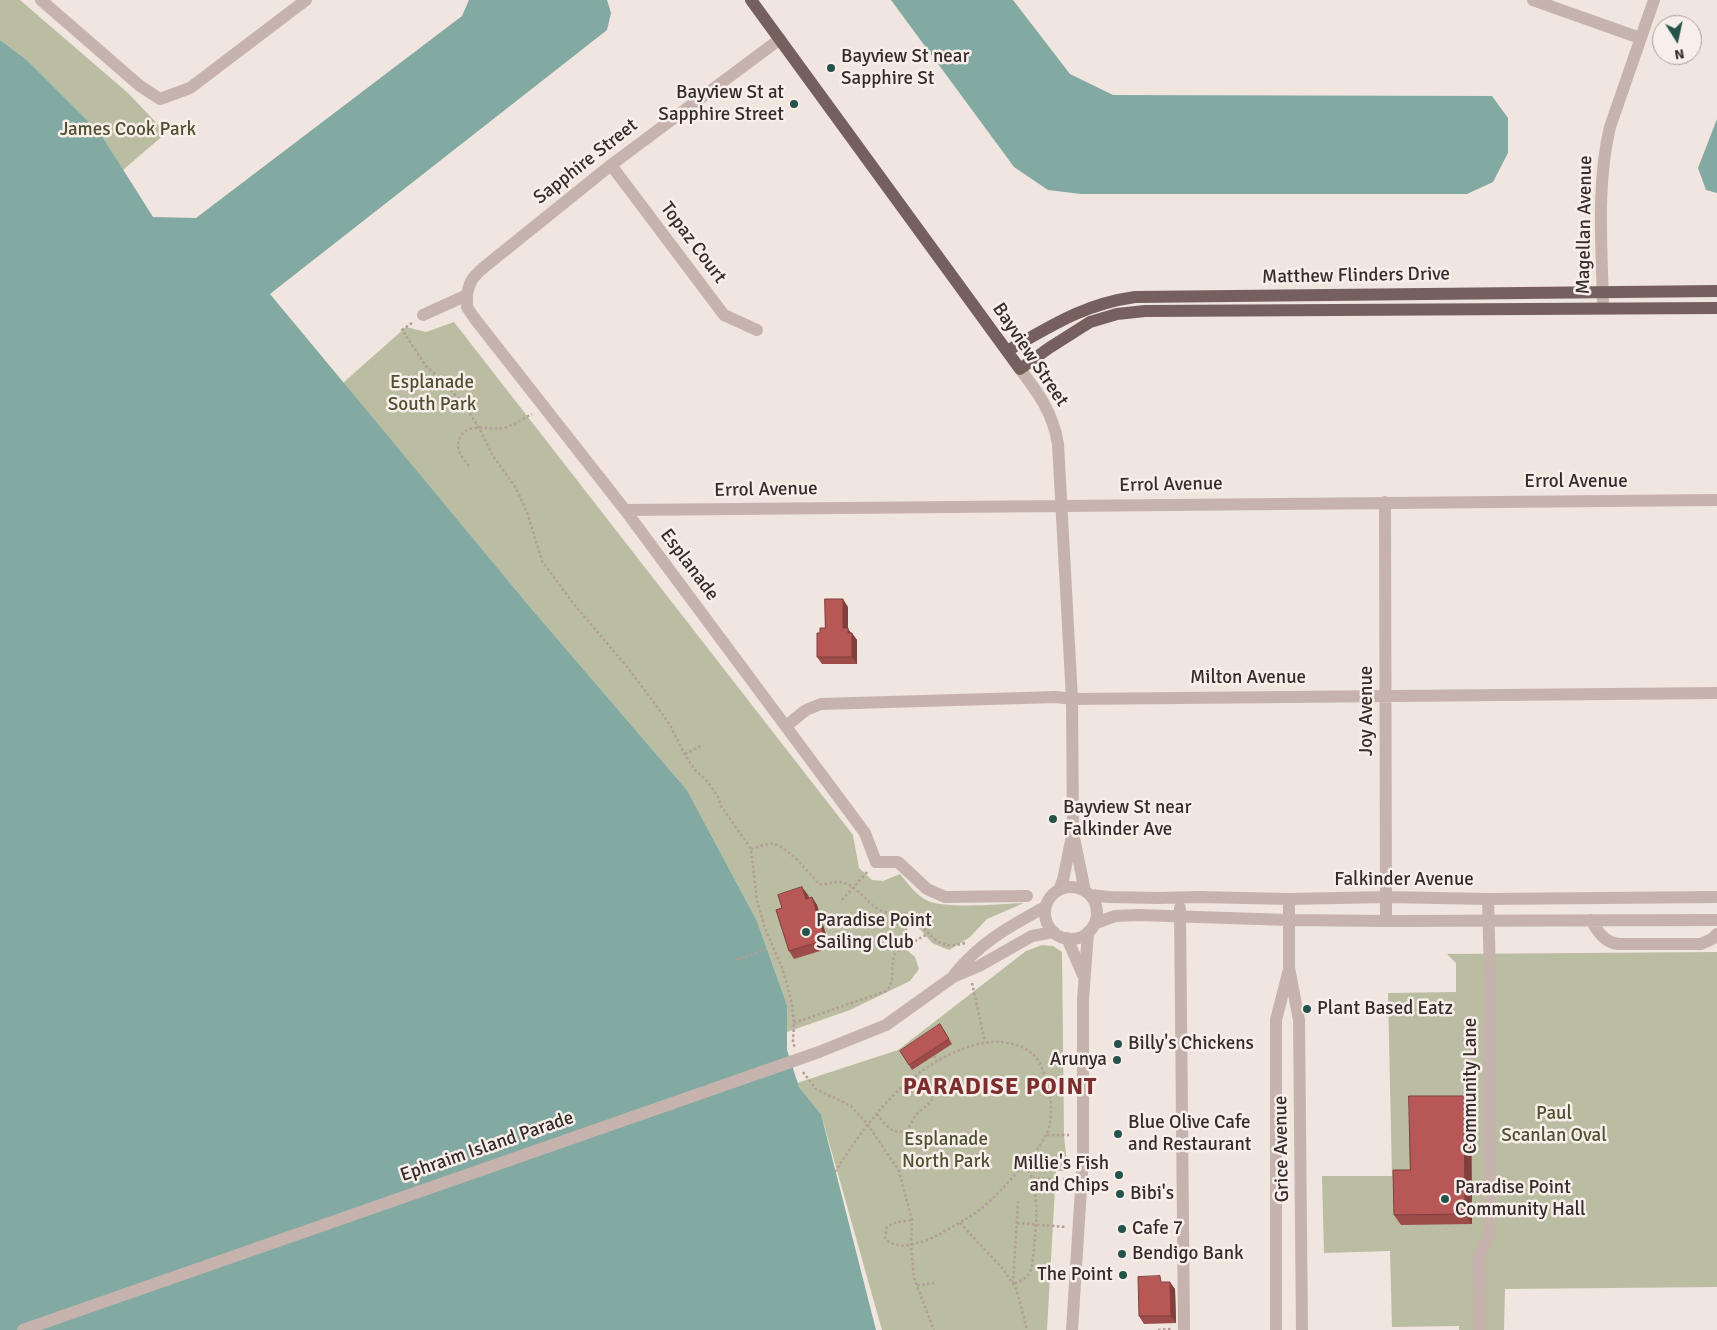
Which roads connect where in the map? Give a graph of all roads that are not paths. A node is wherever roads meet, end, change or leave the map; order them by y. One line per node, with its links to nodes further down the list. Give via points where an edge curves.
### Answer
1 (41, 0): 2 (street, via 160,100 190,88)
2 (306, 0)
3 (751, 0): 7 (main road, Bayview Street)
4 (1533, 0): 6 (street)
5 (1654, 0): 6 (street, Magellan Avenue)
6 (1640, 38): 10 (street, Magellan Avenue, via 1605,150)
7 (780, 39): 8 (street, Sapphire Street); 16 (main road, Bayview Street)
8 (611, 165): 11 (street, Sapphire Street, via 472,277); 15 (street, Topaz Court, via 724,315)
9 (1717, 291): 10 (main road, Matthew Flinders Drive)
10 (1602, 292): 12 (street, Magellan Avenue); 16 (main road, Matthew Flinders Drive, via 1135,297 1077,312)
11 (467, 296): 14 (street); 21 (street, Esplanade, via 467,307 475,319)
12 (1603, 308): 13 (main road, Matthew Flinders Drive); 17 (main road, Matthew Flinders Drive, via 1145,311 1090,322)
13 (1717, 308)
14 (423, 315)
15 (757, 330)
16 (1008, 351): 17 (main road, Bayview Street)
17 (1020, 369): 20 (street, Bayview Street, via 1043,401 1053,422)
18 (1717, 500): 19 (street, Errol Avenue)
19 (1385, 502): 20 (street, Errol Avenue); 23 (street, Joy Avenue)
20 (1062, 506): 21 (street, Errol Avenue); 24 (street, Bayview Street)
21 (625, 510): 25 (street, Esplanade)
22 (1717, 693): 23 (street, Milton Avenue)
23 (1386, 696): 24 (street, Milton Avenue); 30 (street, Joy Avenue)
24 (1072, 699): 25 (street, Milton Avenue, via 821,704 806,710); 26 (street, Bayview Street)
25 (786, 726): 29 (street, Esplanade, via 864,833 876,862 898,862 927,889 945,897)
26 (1073, 833): 27 (street, Bayview Street); 28 (street, Bayview Street)
27 (1059, 890): 28 (street, via 1070,887); 35 (street, via 1049,899)
28 (1088, 893): 32 (street, Falkinder Avenue, via 1109,898); 42 (street, via 1096,907)
29 (1027, 896)
30 (1386, 897): 33 (street, Falkinder Avenue); 34 (street, Falkinder Avenue); 40 (street, Joy Avenue)
31 (1713, 897): 34 (street, Falkinder Avenue); 39 (street)
32 (1180, 898): 33 (street, Falkinder Avenue); 36 (street)
33 (1289, 899): 37 (street, Grice Avenue)
34 (1488, 900): 41 (street, Community Lane)
35 (1046, 908): 43 (street, via 1045,917); 47 (street, Ephraim Island Parade, via 1004,930 966,961)
36 (1180, 916): 37 (street); 42 (street, via 1115,916); 51 (street)
37 (1288, 920): 40 (street); 46 (street, Grice Avenue)
38 (1591, 920): 39 (street); 41 (street); 44 (street, via 1607,941 1618,944 1701,944)
39 (1713, 920)
40 (1386, 921): 41 (street)
41 (1488, 921): 56 (street, Community Lane, via 1490,1186 1489,1237 1479,1253)
42 (1092, 927): 45 (street, via 1074,938); 48 (street)
43 (1054, 932): 45 (street); 47 (street, Ephraim Island Parade, via 1032,936)
44 (1717, 934)
45 (1067, 938): 48 (street)
46 (1289, 968): 49 (street, Grice Avenue); 50 (street, Grice Avenue)
47 (953, 977): 52 (street, Ephraim Island Parade, bridge, via 886,1025 819,1052)
48 (1084, 978): 53 (street, via 1083,1135)
49 (1279, 1008): 50 (street); 54 (street, Grice Avenue, via 1276,1020)
50 (1297, 1008): 55 (street, Grice Avenue)
51 (1179, 1329)
52 (23, 1330)
53 (1072, 1330)
54 (1276, 1330)
55 (1302, 1330)
56 (1480, 1330)

